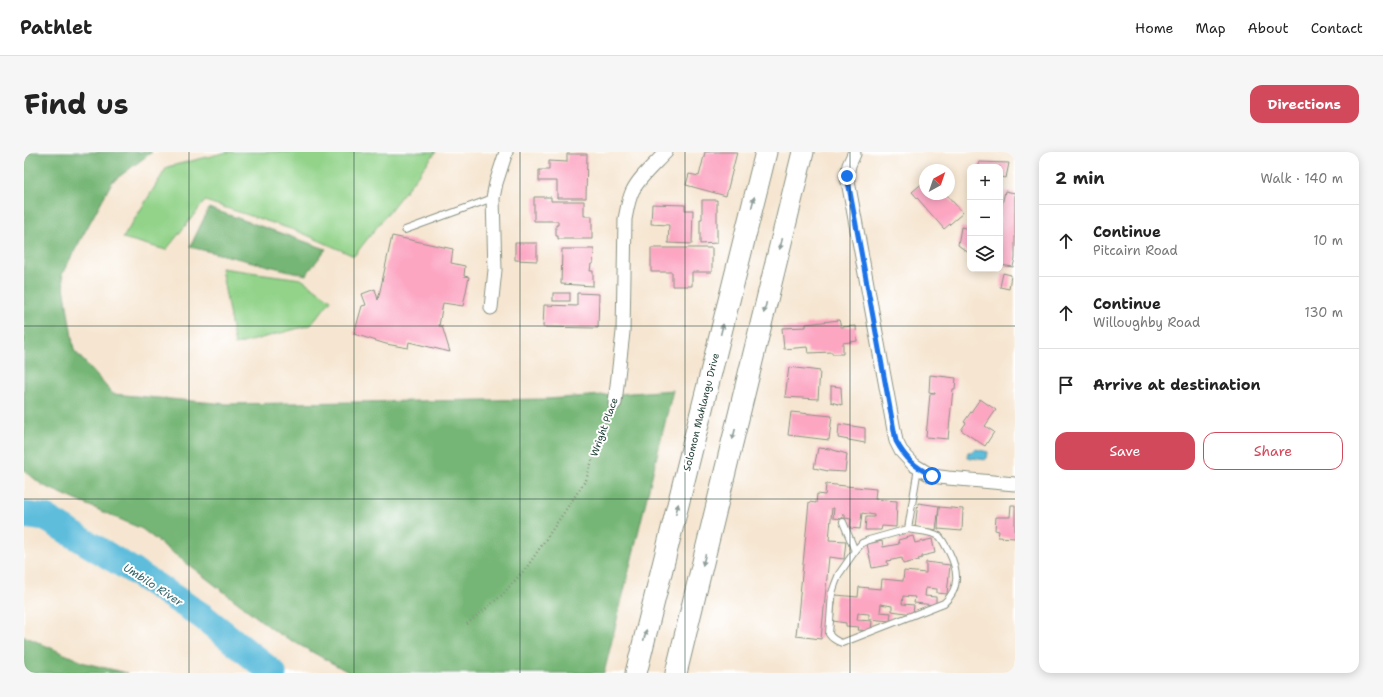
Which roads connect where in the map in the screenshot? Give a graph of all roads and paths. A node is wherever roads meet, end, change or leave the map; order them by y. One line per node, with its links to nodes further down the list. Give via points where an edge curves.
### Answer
1 (506, 152): 6 (street)
2 (666, 152): 9 (street, Wright Place, via 632,192 625,219 623,332)
3 (766, 152): 16 (highway, Solomon Mahlangu Drive, one-way to 3)
4 (803, 152): 17 (highway, one-way to 17)
5 (854, 153): 10 (street, via 847,176 896,441 901,451)
6 (494, 198): 7 (lane); 8 (street, via 495,270)
7 (405, 230)
8 (491, 308)
9 (615, 403): 15 (path, Wright Place, via 586,480 527,567 502,594)
10 (916, 466): 11 (street, via 932,476); 13 (lane)
11 (1015, 484)
12 (842, 522): 14 (lane)
13 (908, 529): 14 (lane, via 869,540); 14 (lane, via 940,537 957,571 952,594 944,603 842,643 836,642 829,634 832,593 839,574)
14 (855, 551)
15 (468, 624)
16 (636, 673)
17 (676, 673)

